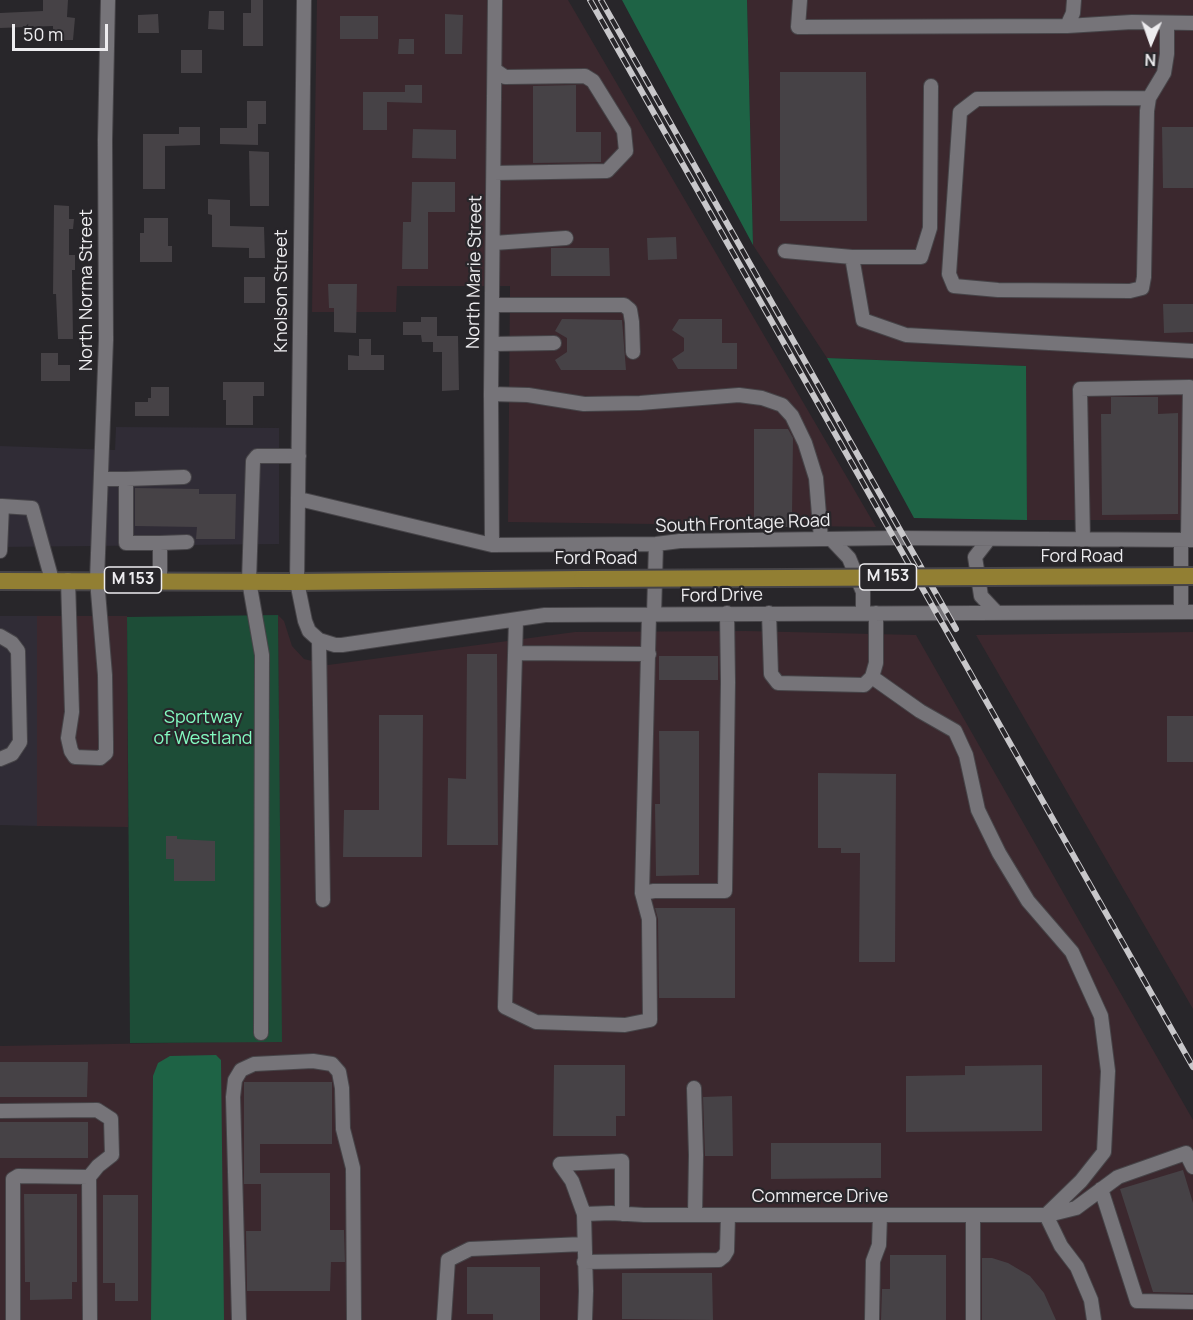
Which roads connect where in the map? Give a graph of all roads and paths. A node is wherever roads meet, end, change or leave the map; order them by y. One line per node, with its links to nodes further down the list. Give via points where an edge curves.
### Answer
1 (108, 0): 26 (street, North Norma Street)
2 (304, 0): 23 (street, Knolson Street)
3 (495, 0): 9 (street, North Marie Street)
4 (800, 0): 8 (street, via 798,27)
5 (1074, 0): 8 (street)
6 (1167, 22): 7 (street); 8 (street); 11 (street, via 1164,73)
7 (1193, 23)
8 (1067, 26)
9 (495, 70): 12 (street, North Marie Street); 12 (street, via 505,78 585,76 624,131 626,151 607,171)
10 (931, 86): 16 (street, via 930,228 921,257)
11 (1149, 98): 11 (street, via 1142,288 1020,290 954,286 949,274 960,112 977,99)
12 (494, 173): 14 (street, North Marie Street)
13 (566, 238): 14 (street)
14 (494, 243): 17 (street, North Marie Street)
15 (785, 251): 16 (street)
16 (852, 257): 20 (street, via 863,320 906,335)
17 (492, 305): 19 (street, North Marie Street); 21 (street, via 624,305 630,310)
18 (554, 343): 19 (street)
19 (492, 344): 22 (street, North Marie Street)
20 (1193, 351)
21 (633, 352)
22 (490, 394): 29 (street, via 528,395 584,404 739,395 782,405 805,443 816,478); 36 (street, North Marie Street)
23 (299, 456): 27 (street, Knolson Street); 43 (street, via 257,456 254,461)
24 (184, 477): 25 (street)
25 (126, 478): 26 (street); 34 (street, via 126,543)
26 (101, 479): 40 (street, North Norma Street)
27 (299, 499): 36 (street, South Frontage Road); 44 (street, Knolson Street)
28 (1, 506): 37 (street); 39 (street, via 32,508)
29 (826, 539): 30 (street, South Frontage Road); 35 (street, South Frontage Road); 45 (street, via 849,558)
30 (989, 539): 31 (street, South Frontage Road); 49 (street, via 975,557 981,596)
31 (1083, 540): 32 (street, South Frontage Road); 32 (street, via 1080,389 1190,387)
32 (1187, 540): 46 (street)
33 (187, 542): 34 (street)
34 (160, 543): 41 (street)
35 (656, 544): 36 (street, South Frontage Road); 50 (street)
36 (492, 545)
37 (0, 551)
38 (1193, 576): 44 (main road, Ford Road / M 153, bridge)
39 (60, 580): 40 (main road, Ford Road / M 153); 40 (street, North Norma Street, via 72,712 68,738 75,757 100,758 106,753 105,675); 42 (main road, Ford Road / M 153)
40 (97, 580): 41 (main road, Ford Road / M 153)
41 (160, 580): 43 (main road, Ford Road / M 153)
42 (0, 581)
43 (249, 581): 44 (main road, Ford Road / M 153); 60 (street, via 262,656)
44 (297, 582): 53 (street, via 305,621)
45 (870, 612): 48 (street, Ford Drive); 49 (street, Ford Drive); 56 (street, via 876,663)
46 (1187, 612): 49 (street, Ford Drive)
47 (727, 613): 48 (street, Ford Drive); 50 (street, Ford Drive); 58 (street, via 724,891)
48 (769, 613): 56 (street, via 771,674 778,683 864,685)
49 (997, 613)
50 (652, 615): 51 (street, Ford Drive, via 545,615); 55 (street)
51 (516, 620): 53 (street, Ford Drive, via 342,645); 54 (street)
52 (0, 636): 57 (street, via 18,651 20,742 12,754)
53 (319, 640): 59 (street)
54 (515, 653): 55 (street); 58 (street, via 505,1007 536,1022 625,1025 650,1020 649,919)
55 (649, 654): 58 (street)
56 (872, 677): 72 (street, via 955,731 966,755 978,810 999,853 1028,901 1072,952 1101,1016 1108,1071 1104,1152)
57 (0, 759)
58 (642, 893)
59 (323, 900)
60 (261, 1033)
61 (694, 1088): 68 (street)
62 (0, 1112): 64 (street, via 97,1110 111,1119 112,1155)
63 (1193, 1167): 65 (street, Commerce Drive, via 1186,1153 1118,1177)
64 (89, 1178): 76 (street, via 13,1179); 77 (street)
65 (1101, 1189): 72 (street, Commerce Drive, via 1076,1208); 75 (street, via 1137,1301)
66 (584, 1214): 67 (street, Commerce Drive); 67 (street, via 572,1181 560,1164 622,1161); 73 (street)
67 (622, 1214): 68 (street, Commerce Drive)
68 (695, 1215): 69 (street, Commerce Drive)
69 (728, 1215): 70 (street, Commerce Drive); 74 (street, via 727,1251 719,1260)
70 (880, 1215): 71 (street, Commerce Drive); 82 (street, via 879,1245 873,1261)
71 (973, 1215): 72 (street, Commerce Drive); 83 (street)
72 (1046, 1215): 84 (street, via 1061,1246 1077,1266)
73 (584, 1244): 74 (street); 80 (street, via 470,1249 448,1260)
74 (584, 1262): 81 (street)
75 (1193, 1302)
76 (14, 1320)
77 (90, 1320)
78 (238, 1320): 79 (street, via 235,1080 241,1070 254,1064 313,1061 332,1064 339,1072 342,1088 343,1130 353,1168)
79 (354, 1320)
80 (444, 1320)
81 (585, 1320)
82 (872, 1320)
83 (973, 1320)
84 (1095, 1320)

